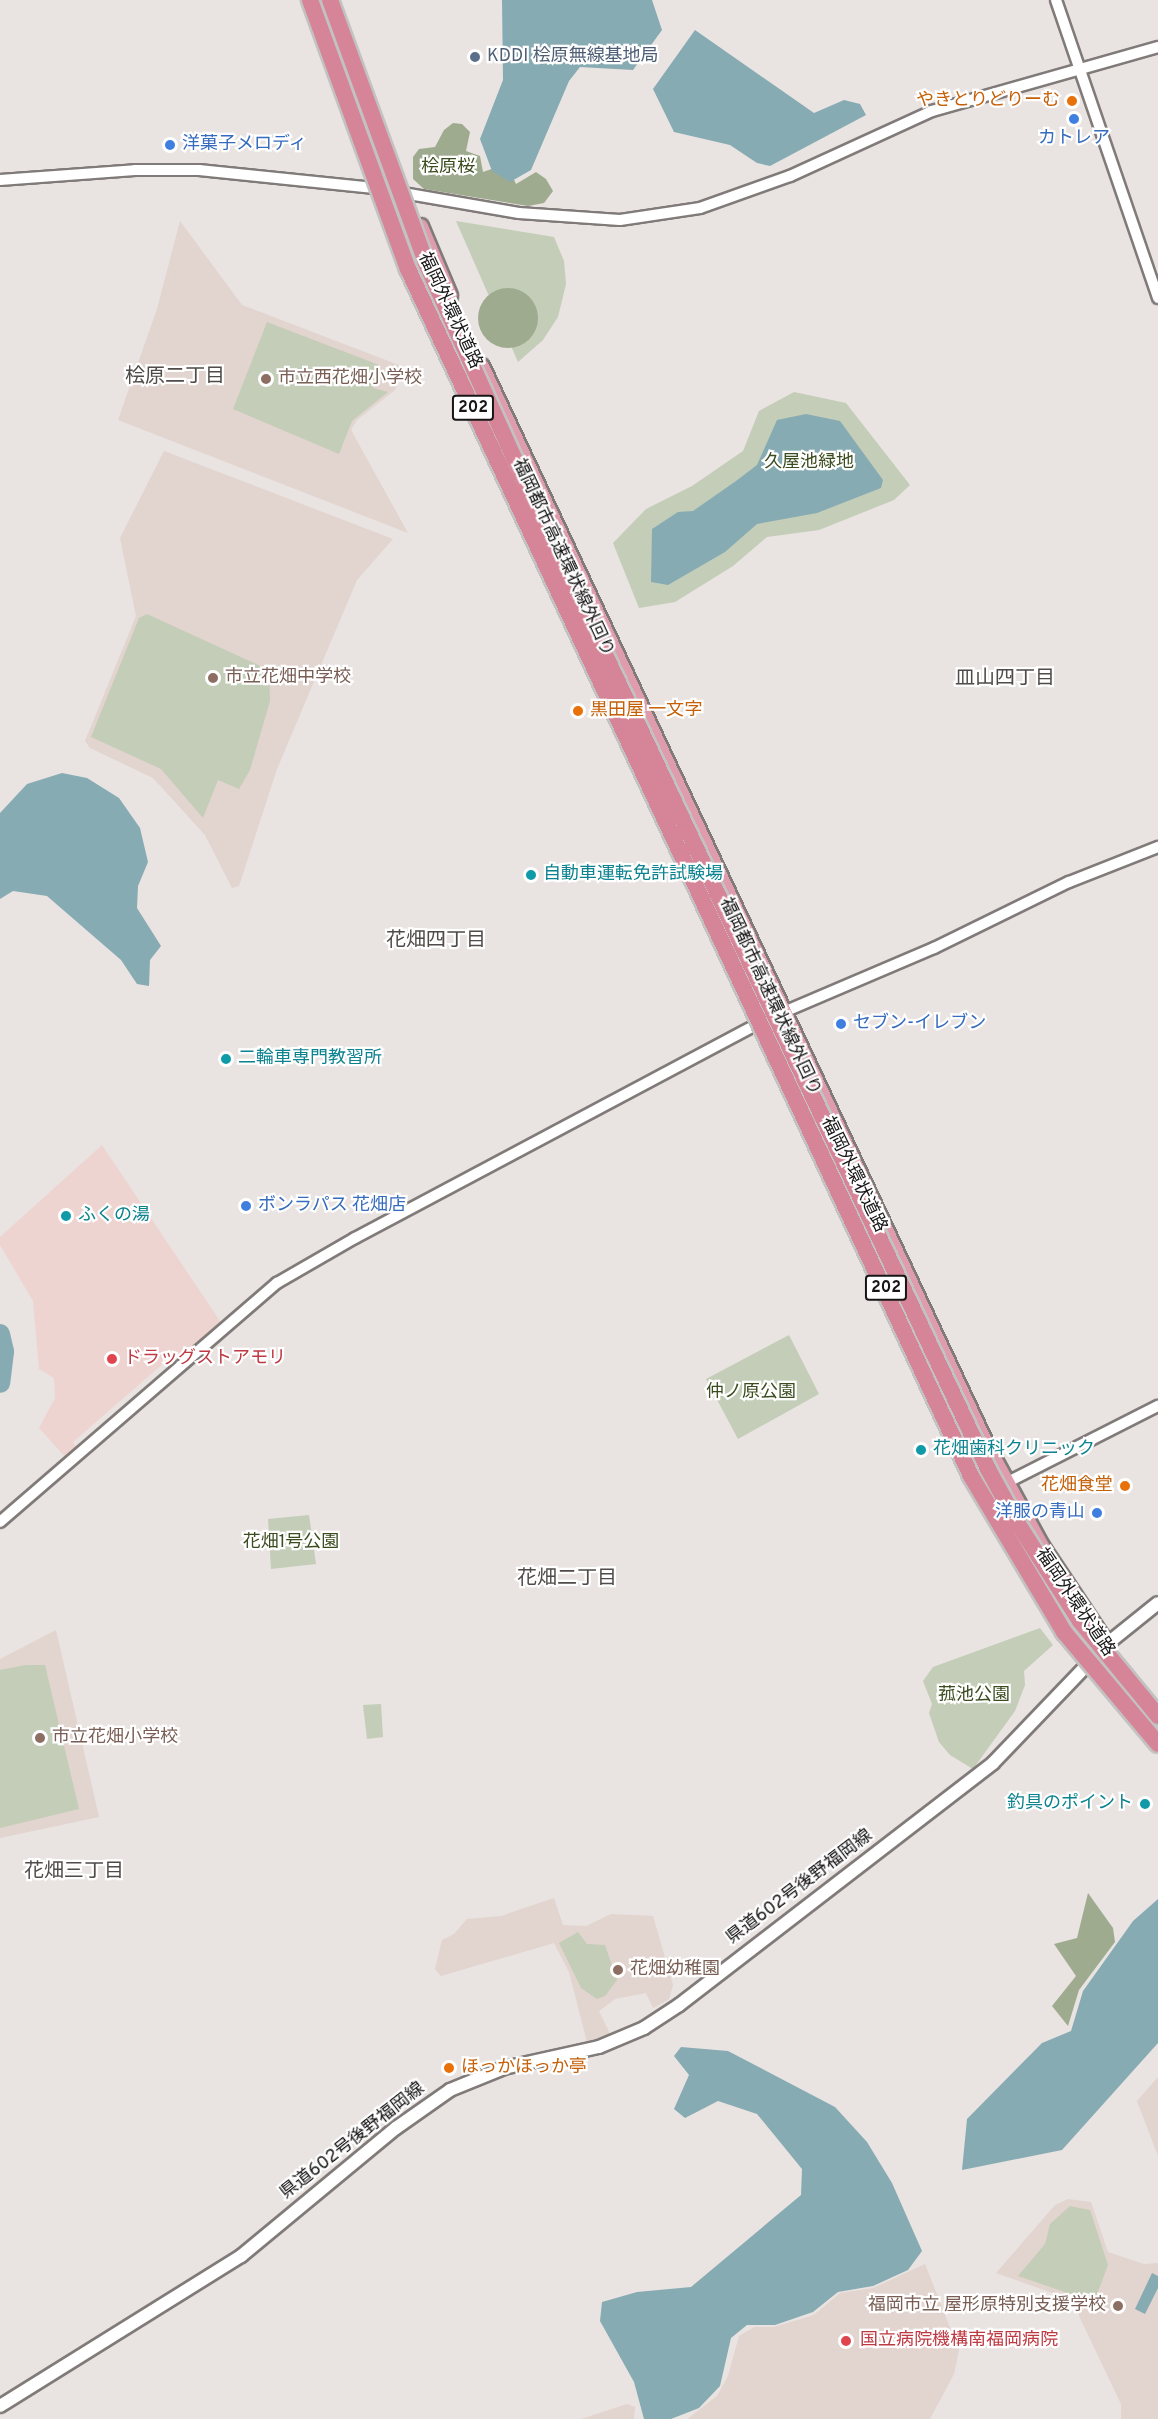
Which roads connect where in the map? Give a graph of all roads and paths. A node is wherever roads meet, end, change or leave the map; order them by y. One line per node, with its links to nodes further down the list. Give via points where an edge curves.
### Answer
1 (309, 0): 8 (highway, 福岡外環状道路 / 202); 27 (highway, 福岡都市高速環状線外回り, bridge, via 408,269 971,1476 1064,1632)
2 (330, 0): 26 (highway, bridge, via 389,169 440,293 988,1469 1080,1621)
3 (338, 0): 9 (highway, 福岡外環状道路 / 202)
4 (1056, 0): 6 (street)
5 (1158, 47): 6 (street)
6 (1079, 69): 9 (street, via 932,111 789,176 700,208 620,220 519,213); 10 (street)
7 (0, 180): 8 (street, via 135,170 199,170)
8 (374, 188): 9 (street); 12 (highway, 福岡外環状道路 / 202, via 429,318)
9 (408, 195): 11 (highway, 福岡外環状道路 / 202, via 452,303)
10 (1158, 298)
11 (539, 488): 12 (street); 13 (highway, 福岡外環状道路 / 202)
12 (514, 499): 14 (highway, 福岡外環状道路 / 202)
13 (677, 784): 14 (street); 16 (highway, 福岡外環状道路 / 202)
14 (651, 795): 17 (highway, 福岡外環状道路 / 202)
15 (1158, 847): 16 (street, via 1069,882 934,948)
16 (784, 1013): 17 (street); 19 (highway, 福岡外環状道路 / 202)
17 (758, 1023): 20 (highway, 福岡外環状道路 / 202); 21 (street, via 355,1238 278,1284)
18 (1158, 1406): 19 (street)
19 (1005, 1483): 20 (street); 23 (highway, 福岡外環状道路 / 202, via 1041,1546)
20 (983, 1495): 24 (highway, 福岡外環状道路 / 202, via 1025,1569)
21 (0, 1522)
22 (1158, 1603): 23 (main road, 県道602号後野福岡線)
23 (1107, 1644): 24 (main road, 県道602号後野福岡線); 25 (highway, 福岡外環状道路 / 202)
24 (1089, 1663): 27 (highway, 福岡外環状道路 / 202); 28 (main road, 県道602号後野福岡線, via 987,1768 679,2005 644,2028 599,2047 504,2068 450,2090 396,2128 241,2256)
25 (1158, 1705)
26 (1158, 1716)
27 (1158, 1743)
28 (0, 2406)

